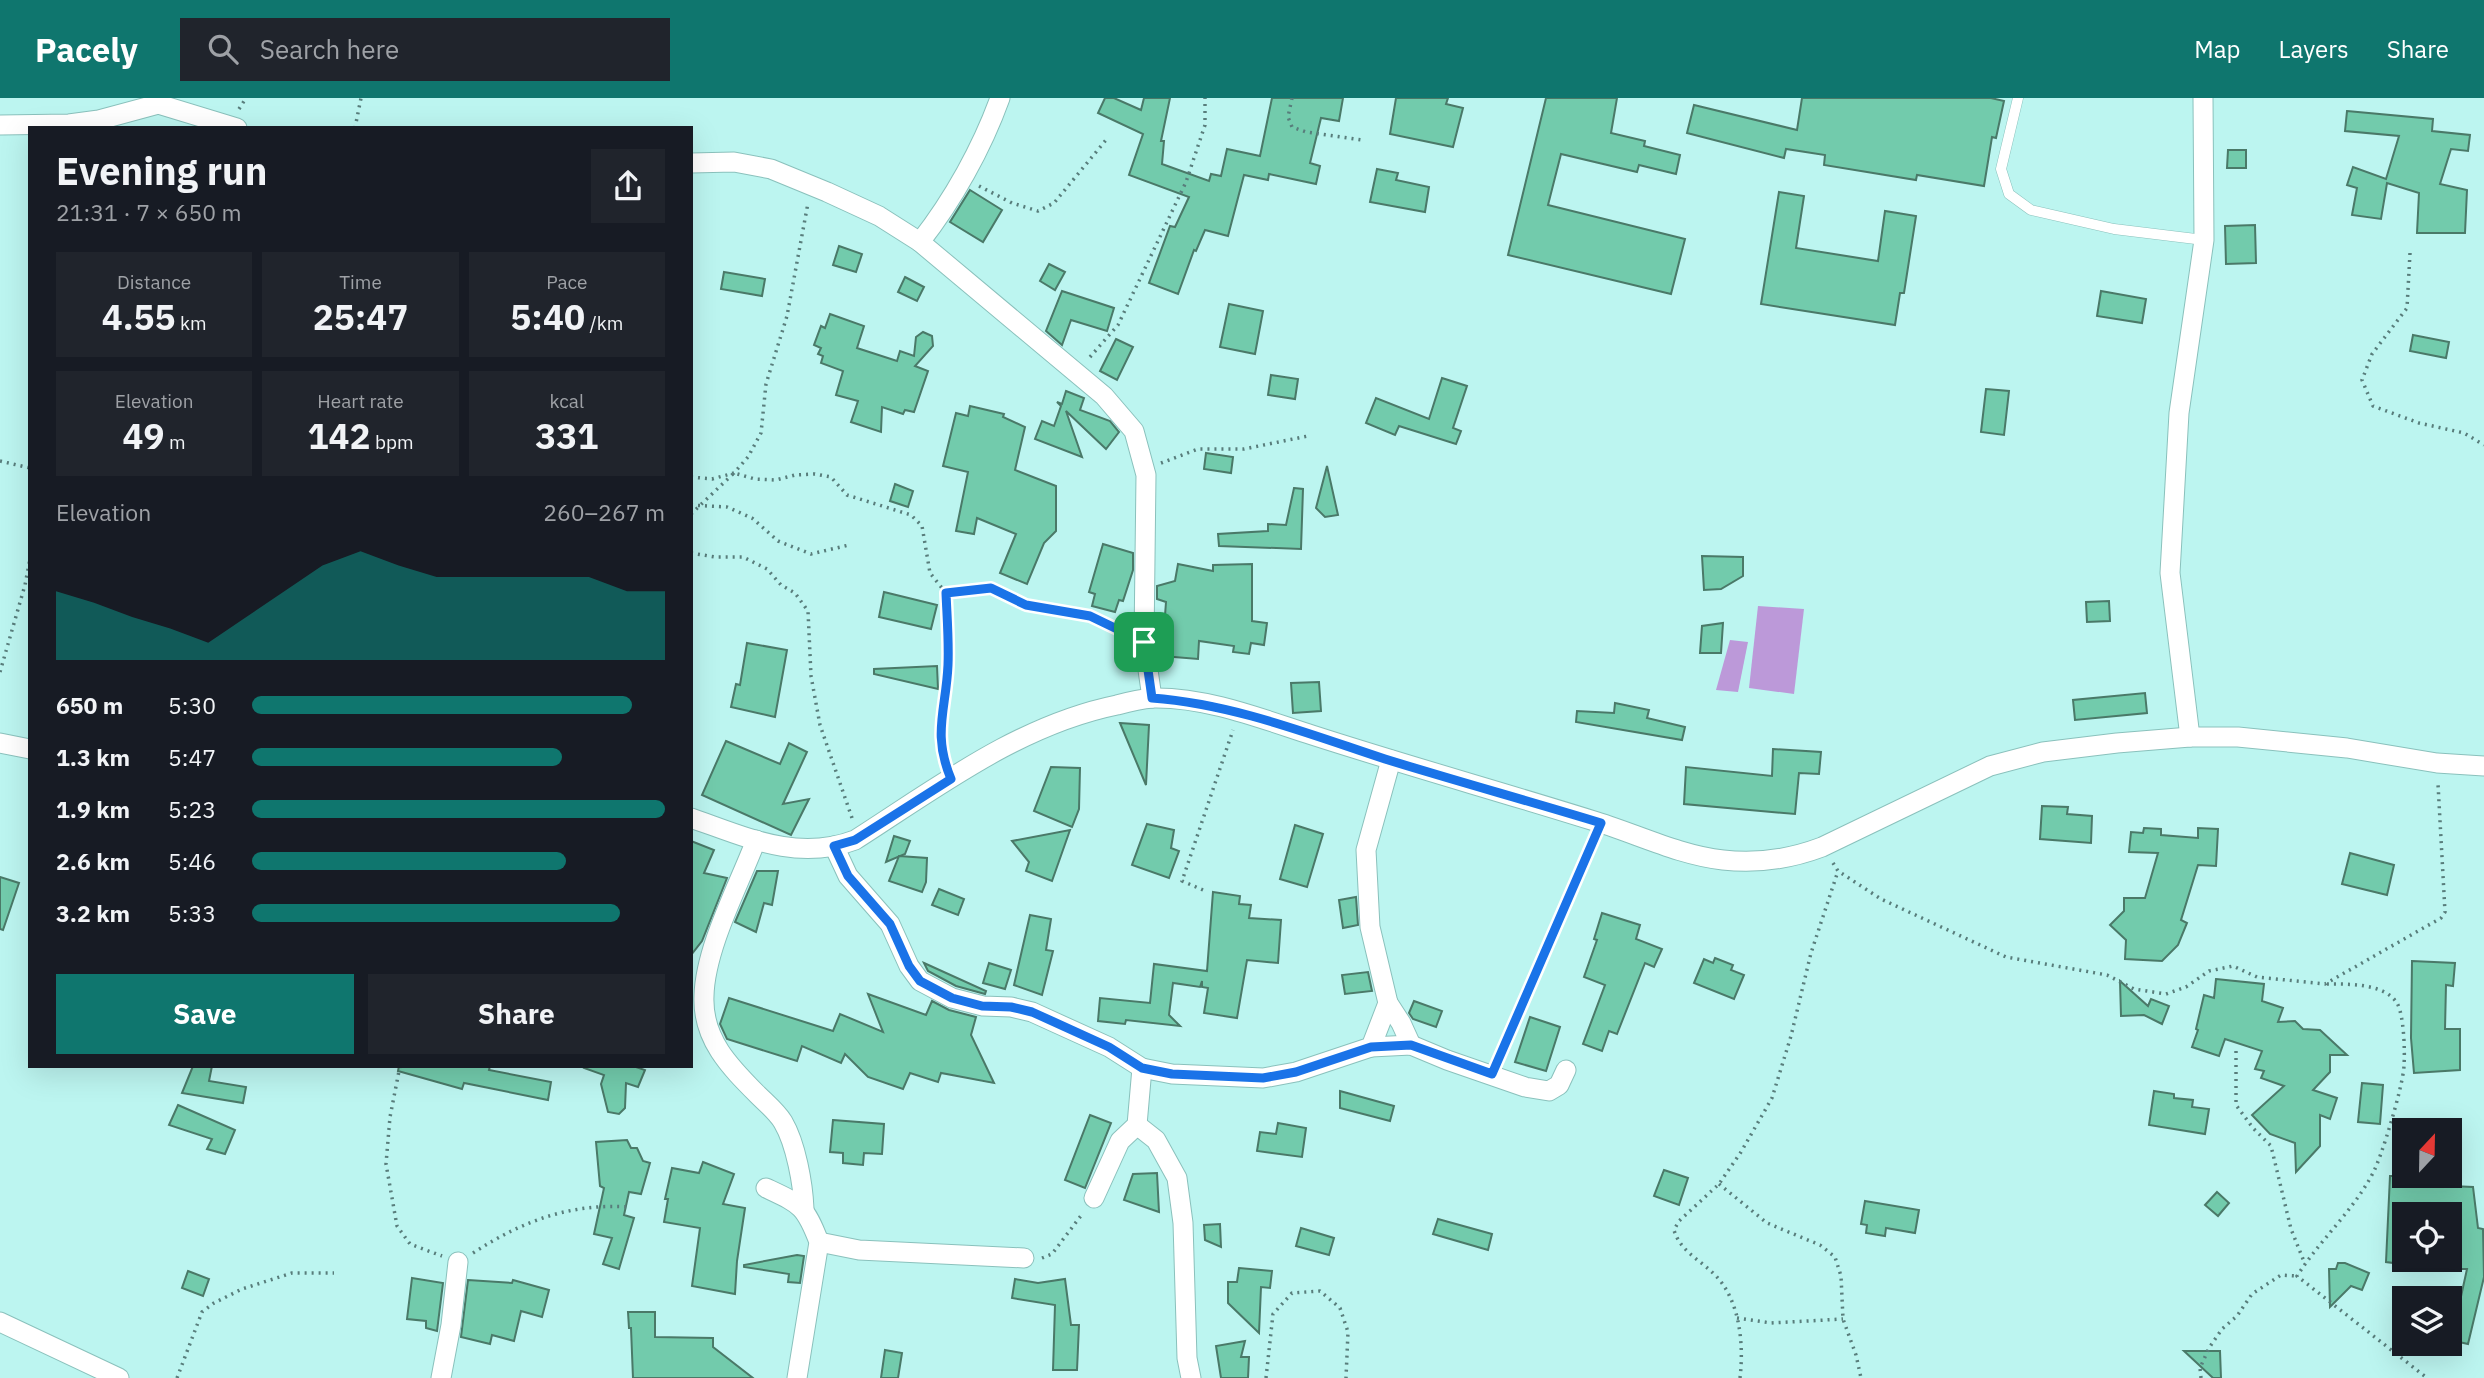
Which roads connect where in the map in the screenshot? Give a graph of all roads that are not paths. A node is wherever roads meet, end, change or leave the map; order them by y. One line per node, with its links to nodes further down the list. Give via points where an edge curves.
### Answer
1 (1000, 98): 9 (street, via 962,176)
2 (2018, 98): 8 (lane, via 2001,169 2009,194 2031,210 2114,229)
3 (2203, 98): 8 (street)
4 (164, 110): 5 (street, via 78,123); 6 (street)
5 (0, 125)
6 (229, 126)
7 (693, 163): 9 (street, via 771,169 879,216)
8 (2204, 240): 11 (street, via 2179,413 2170,573)
9 (919, 242): 10 (street, via 1104,396 1134,431 1146,475 1144,642)
10 (1152, 698): 14 (street, via 1239,712); 18 (street, via 1096,709 1004,746 855,840)
11 (2189, 737): 14 (street, via 2043,752 1990,766 1822,847 1753,862 1682,851); 15 (street, via 2238,737)
12 (0, 743): 13 (street)
13 (28, 749)
14 (1391, 760): 19 (street, via 1366,850 1370,927)
15 (2484, 766)
16 (693, 819): 17 (street)
17 (756, 840): 18 (street, via 805,851); 27 (street, via 710,962 704,996 706,1026 720,1055 782,1121 792,1142)
18 (834, 846): 22 (street, via 848,876 890,924 920,981 952,998 1032,1012 1109,1047)
19 (1388, 1003): 20 (street); 21 (street)
20 (1411, 1045): 21 (street); 23 (street, via 1525,1087 1549,1091 1559,1085)
21 (1371, 1047): 22 (street, via 1263,1078 1172,1074)
22 (1142, 1068): 24 (street)
23 (1566, 1070)
24 (1137, 1125): 26 (street, via 1120,1142); 35 (street, via 1156,1140 1177,1178)
25 (766, 1188): 27 (street)
26 (1094, 1198)
27 (804, 1209): 28 (street)
28 (819, 1242): 29 (street, via 859,1250); 34 (street)
29 (1024, 1258)
30 (458, 1262): 33 (street)
31 (0, 1322): 32 (street)
32 (119, 1378)
33 (441, 1378)
34 (797, 1378)
35 (1191, 1378)

